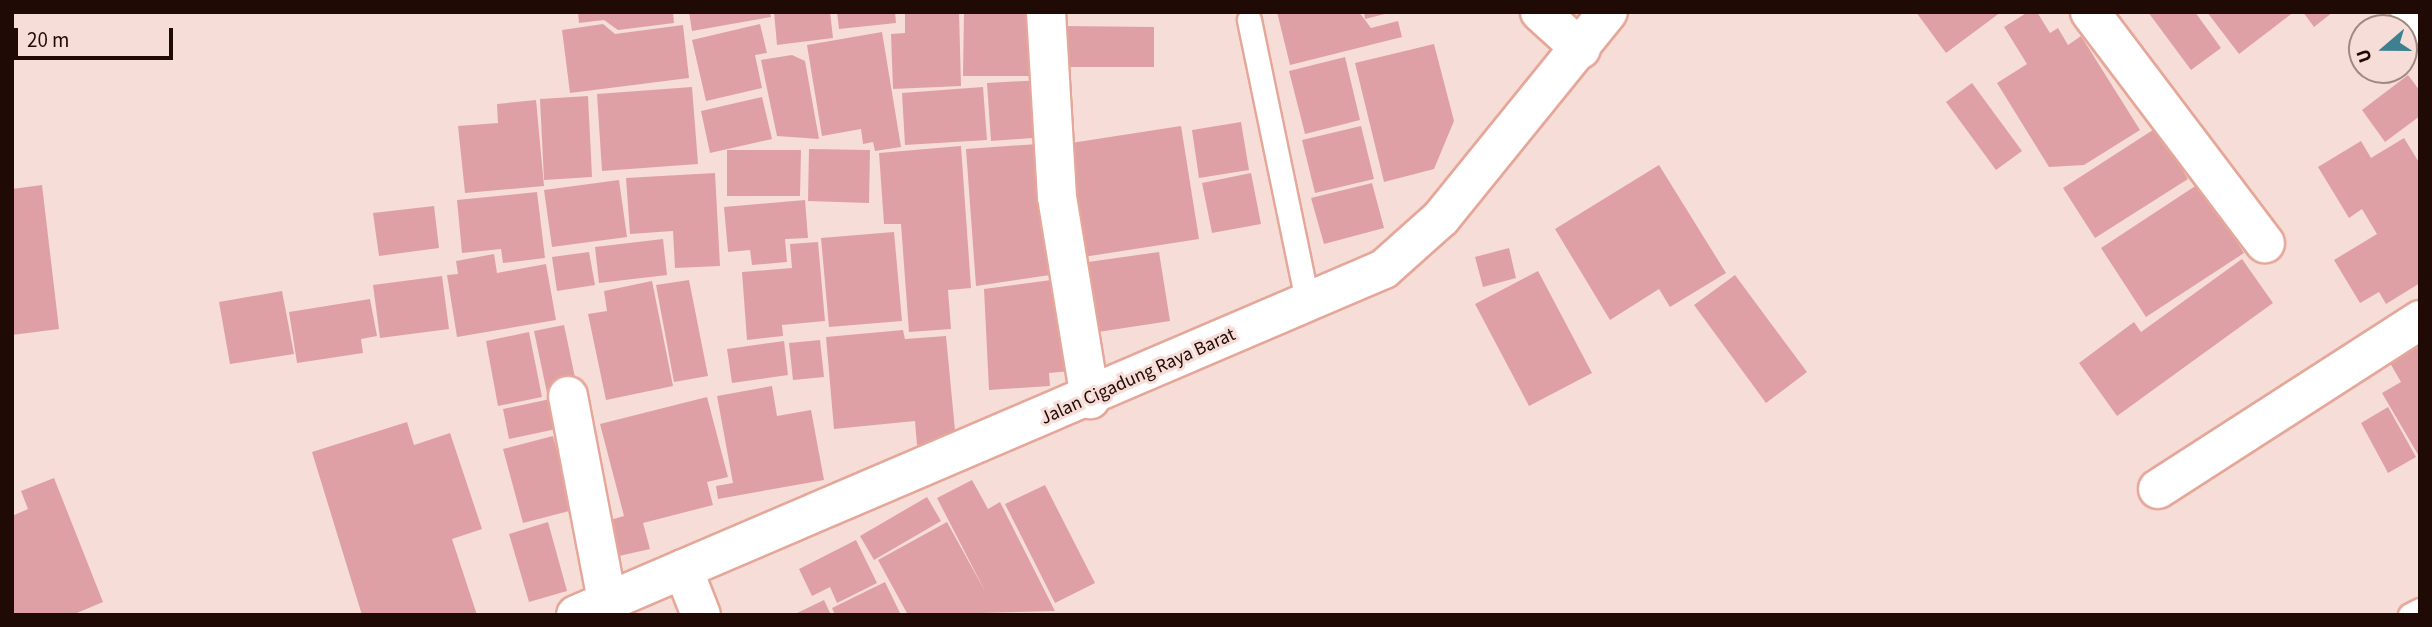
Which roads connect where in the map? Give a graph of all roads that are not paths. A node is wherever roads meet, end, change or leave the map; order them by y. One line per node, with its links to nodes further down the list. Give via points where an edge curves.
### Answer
1 (1046, 12): 13 (street, via 1057,197)
2 (1540, 12): 8 (street)
3 (1608, 12): 8 (street, Jalan Cigadung Raya Barat)
4 (2090, 12): 9 (street)
5 (2410, 12): 7 (street)
6 (1249, 20): 10 (lane)
7 (2420, 26)
8 (1581, 49): 10 (street, Jalan Cigadung Raya Barat, via 1441,218 1384,268)
9 (2265, 243)
10 (1307, 301): 13 (street, Jalan Cigadung Raya Barat)
11 (2420, 320): 14 (street)
12 (568, 396): 16 (street)
13 (1090, 399): 15 (street, Jalan Cigadung Raya Barat)
14 (2158, 489)
15 (683, 569): 16 (street, Jalan Cigadung Raya Barat); 18 (street)
16 (591, 608)
17 (2420, 610): 19 (lane)
18 (701, 615)
19 (2410, 615)

